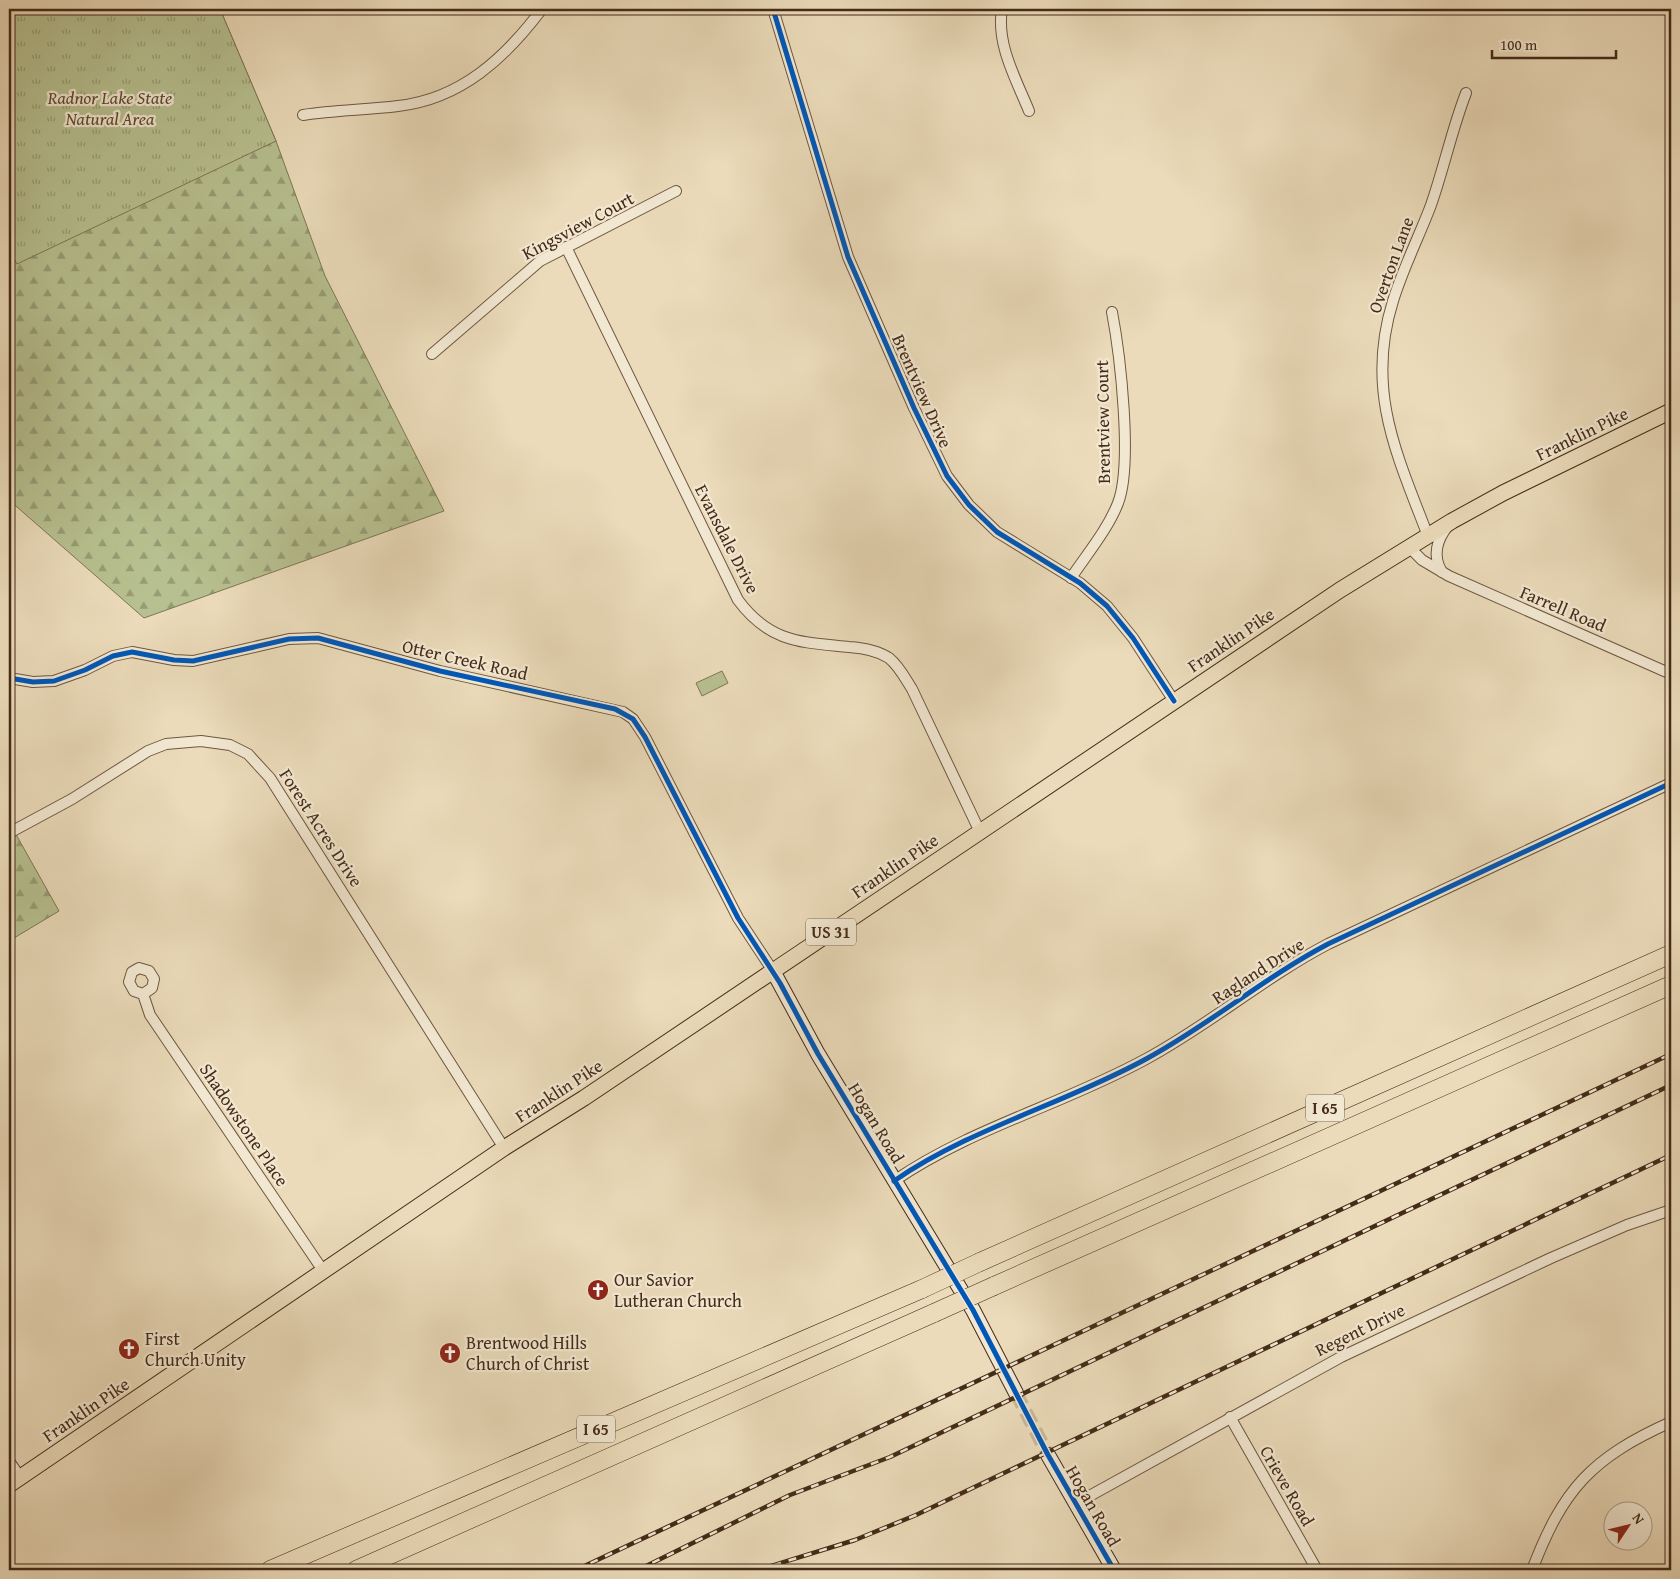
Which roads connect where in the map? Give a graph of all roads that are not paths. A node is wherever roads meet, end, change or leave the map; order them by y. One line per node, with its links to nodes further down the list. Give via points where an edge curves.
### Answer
1 (542, 9): 6 (street, via 490,66 445,95 398,106)
2 (773, 9): 16 (street, Brentview Drive, via 848,257 942,467 961,496 997,532)
3 (1002, 9): 5 (street, via 1002,38)
4 (1466, 93): 13 (street, Overton Lane, via 1430,206 1393,302 1384,341 1383,394 1390,437)
5 (1029, 112)
6 (302, 115)
7 (676, 191): 8 (street, Kingsview Court)
8 (566, 247): 10 (street, Kingsview Court, via 530,268); 21 (street, Evansdale Drive, via 738,600 762,624 788,639 868,649 891,660 912,689)
9 (1112, 312): 16 (street, Brentview Court, via 1123,426 1122,487 1110,519)
10 (432, 354)
11 (1671, 410): 12 (main road, Franklin Pike / US 31, via 1511,489)
12 (1452, 522): 13 (main road, Franklin Pike / US 31); 15 (street, via 1438,543 1437,562)
13 (1428, 536): 14 (main road, Franklin Pike / US 31)
14 (1409, 547): 15 (street, Farrell Road); 19 (main road, Franklin Pike / US 31)
15 (1443, 573): 17 (street, Farrell Road)
16 (1071, 578): 19 (street, Brentview Drive, via 1094,594 1125,627)
17 (1671, 674)
18 (9, 678): 24 (street, Otter Creek Road, via 54,681 124,653 201,660 305,637 330,640 440,670 623,712 633,719 646,738 738,918)
19 (1174, 701): 21 (main road, Franklin Pike / US 31)
20 (1671, 784): 28 (street, Ragland Drive, via 1328,944 1147,1059 958,1143)
21 (980, 832): 24 (main road, Franklin Pike / US 31)
22 (9, 833): 27 (street, Forest Acres Drive, via 159,746 185,741 213,742 243,750 270,778)
23 (1671, 954): 39 (highway, I 65, bridge, via 922,1289)
24 (773, 971): 27 (main road, Franklin Pike / US 31); 28 (street, Hogan Road)
25 (1671, 985): 40 (highway, I 65, bridge)
26 (143, 994): 30 (street, Shadowstone Place, via 150,1015)
27 (504, 1148): 30 (main road, Franklin Pike / US 31)
28 (894, 1181): 31 (street, Hogan Road, via 973,1310)
29 (1671, 1210): 32 (street, Regent Drive, via 1559,1254 1376,1340)
30 (324, 1272): 36 (main road, Franklin Pike / US 31)
31 (1016, 1393)
32 (1230, 1417): 37 (street, Regent Drive); 41 (street, Crieve Road)
33 (1671, 1422): 42 (street, via 1613,1453 1582,1479 1559,1509)
34 (1048, 1455): 37 (street, Hogan Road)
35 (9, 1461): 36 (street)
36 (14, 1481)
37 (1075, 1504): 38 (street, Hogan Road)
38 (1112, 1569)
39 (270, 1570)
40 (356, 1570)
41 (1317, 1570)
42 (1532, 1570)

